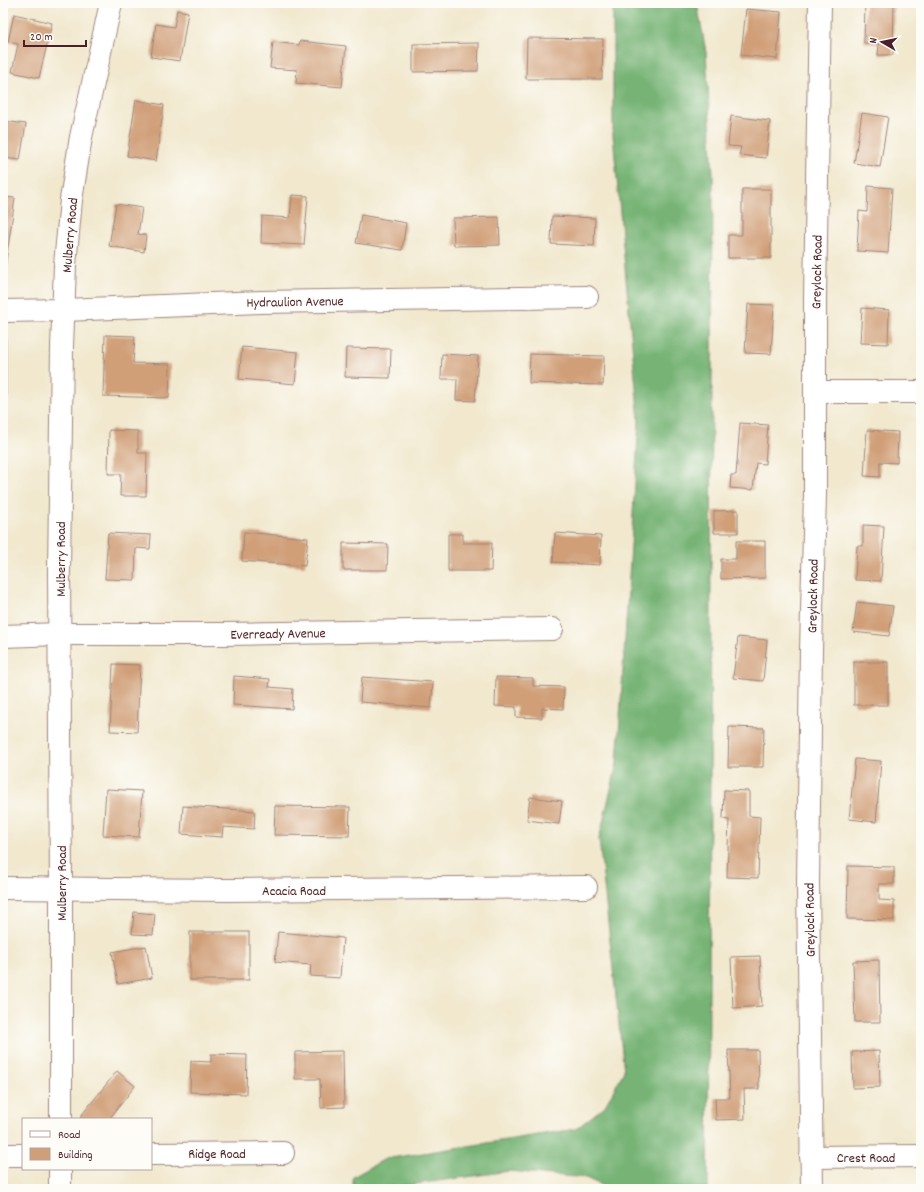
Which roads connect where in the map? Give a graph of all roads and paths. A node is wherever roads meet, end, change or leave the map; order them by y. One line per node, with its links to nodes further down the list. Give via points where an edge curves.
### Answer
1 (111, 3): 4 (street, Mulberry Road, via 81,137 71,200)
2 (820, 3): 6 (street, Greylock Road)
3 (587, 297): 4 (street, Hydraulion Avenue, via 261,302)
4 (64, 310): 5 (street, Hydraulion Avenue); 9 (street, Mulberry Road)
5 (3, 311)
6 (816, 392): 7 (street); 20 (street, Greylock Road, via 808,883)
7 (921, 392)
8 (552, 629): 9 (street, Everready Avenue)
9 (60, 634): 10 (street, Everready Avenue); 13 (street, Mulberry Road)
10 (3, 636)
11 (3, 888): 13 (street, Acacia Road)
12 (586, 888): 13 (street, Acacia Road)
13 (61, 890): 14 (street, Mulberry Road)
14 (61, 1118)
15 (283, 1153): 16 (street, Ridge Road)
16 (152, 1154)
17 (22, 1155): 18 (street)
18 (3, 1156)
19 (921, 1156): 20 (street, Crest Road)
20 (812, 1157): 23 (street, Greylock Road)
21 (60, 1170): 22 (street)
22 (60, 1189)
23 (812, 1189)

